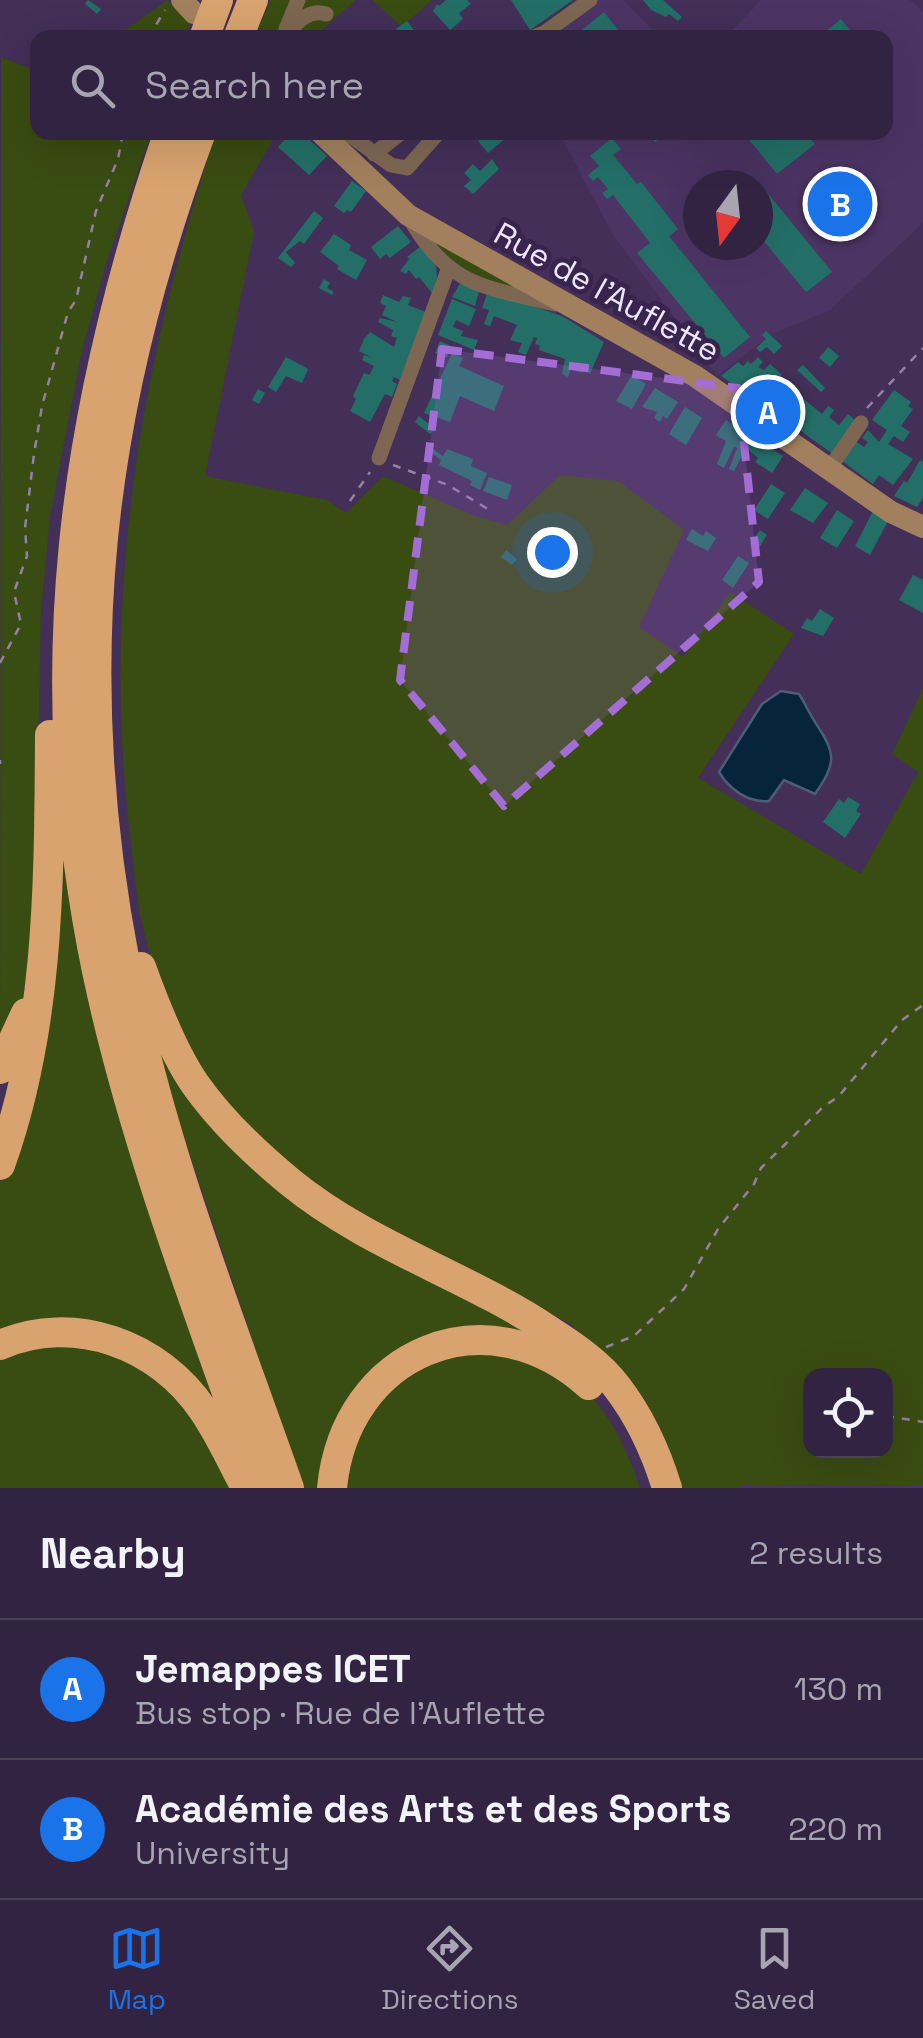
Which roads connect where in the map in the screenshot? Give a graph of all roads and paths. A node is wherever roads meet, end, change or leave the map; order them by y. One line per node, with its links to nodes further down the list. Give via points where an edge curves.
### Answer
1 (253, 0): 7 (highway)
2 (298, 0): 8 (street)
3 (590, 0): 10 (street)
4 (193, 11): 6 (path)
5 (326, 14): 9 (street, via 306,15)
6 (161, 30)
7 (241, 30)
8 (285, 30)
9 (290, 30)
10 (548, 30)
11 (121, 140): 30 (path, via 42,406 27,556 14,592 20,624)
12 (166, 140): 23 (highway)
13 (198, 140): 32 (highway, via 139,321 102,532 97,750)
14 (328, 140): 19 (street, Rue de l'Auflette)
15 (356, 140): 18 (street)
16 (392, 140): 18 (street)
17 (431, 140): 18 (street, via 407,168)
18 (374, 154)
19 (408, 216): 20 (street); 21 (street, Rue de l'Auflette)
20 (448, 270): 21 (street); 25 (street)
21 (569, 308): 26 (street, Rue de l'Auflette, via 695,376)
22 (923, 348): 24 (path, via 872,401)
23 (97, 382): 31 (highway, via 59,552); 41 (highway, via 75,520 66,676 84,902 134,1113)
24 (861, 423): 26 (street)
25 (379, 458): 27 (path); 28 (path, via 448,485)
26 (828, 469): 29 (street, Rue de l'Auflette)
27 (350, 501)
28 (491, 511)
29 (923, 527)
30 (0, 663)
31 (48, 876): 34 (highway, via 31,995); 35 (highway, via 35,1034)
32 (114, 900): 42 (highway, via 161,1106); 45 (highway, via 194,1083 244,1141 292,1184 359,1227 511,1305 575,1347 615,1384)
33 (923, 1005): 37 (path, via 761,1168 684,1289 634,1336)
34 (0, 1068)
35 (0, 1165)
36 (0, 1345): 40 (highway, via 74,1332 110,1339 151,1360 203,1409)
37 (602, 1348)
38 (893, 1417): 39 (path)
39 (923, 1422)
40 (246, 1488)
41 (261, 1488)
42 (290, 1488)
43 (332, 1488): 44 (highway, via 340,1447 373,1389 431,1348 473,1339 518,1343 568,1366 602,1396 627,1433)
44 (650, 1488)
45 (668, 1488)

